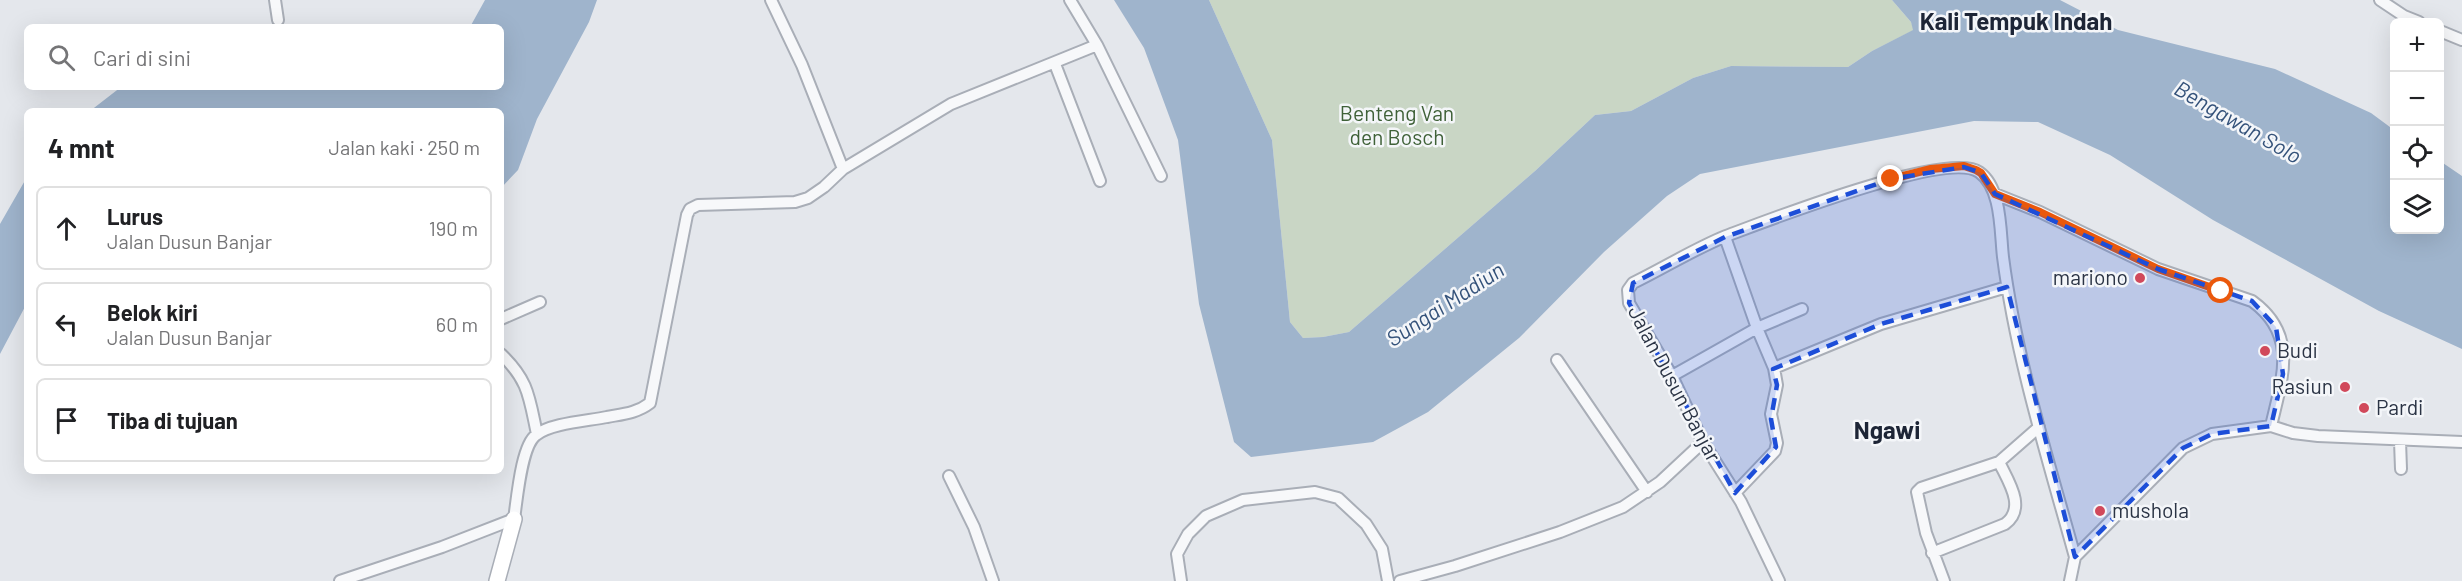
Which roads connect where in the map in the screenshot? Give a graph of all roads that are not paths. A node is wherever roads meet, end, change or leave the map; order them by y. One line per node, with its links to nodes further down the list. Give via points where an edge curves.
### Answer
1 (275, 0): 6 (street)
2 (771, 0): 11 (street, via 802,65)
3 (1070, 0): 9 (street)
4 (2380, 0): 5 (street)
5 (2409, 18)
6 (278, 21)
7 (2444, 33): 8 (street)
8 (2462, 40)
9 (1097, 45): 10 (street); 12 (street)
10 (1055, 64): 11 (street, via 951,104); 13 (street)
11 (843, 169): 27 (street, via 808,198 795,202 698,205 690,209 650,403 633,412)
12 (1161, 176)
13 (1100, 182)
14 (1995, 194): 15 (street, Jalan Dusun Banjar, via 1976,170 1964,166 1931,169 1891,179); 16 (street); 25 (street, via 2158,269 2252,301 2271,316 2283,356 2283,375)
15 (1725, 237): 20 (street); 24 (street, Jalan Dusun Banjar, via 1633,283 1628,290 1629,303)
16 (2007, 286): 23 (street, via 1881,324); 26 (street)
17 (540, 302): 19 (street)
18 (1802, 309): 20 (street)
19 (504, 318)
20 (1757, 328): 23 (street); 24 (street)
21 (504, 357): 27 (street, via 528,388)
22 (1557, 360): 34 (street)
23 (1774, 368): 35 (street, via 1777,385 1771,419 1776,447)
24 (1672, 375): 29 (street, Jalan Dusun Banjar)
25 (2271, 426): 28 (street, via 2318,436); 38 (street, via 2212,434 2183,448)
26 (2039, 427): 31 (street); 38 (street)
27 (537, 434): 36 (street, via 525,456)
28 (2400, 441): 30 (street); 32 (street)
29 (1703, 442): 34 (street); 35 (street, Jalan Dusun Banjar)
30 (2462, 442)
31 (1999, 462): 37 (street, via 2014,493 2016,511 2011,520); 37 (street, via 1917,492)
32 (2401, 469)
33 (949, 476): 41 (street, via 974,527)
34 (1647, 492): 44 (street, via 1623,507 1560,532)
35 (1735, 493): 45 (street, Jalan Dusun Banjar)
36 (514, 519): 39 (street); 40 (main road)
37 (1932, 553): 46 (street)
38 (2075, 557): 47 (street)
39 (340, 581)
40 (497, 581)
41 (993, 581)
42 (1182, 581): 43 (street, via 1177,554 1188,534 1206,516 1242,500 1315,492 1338,498 1366,524 1382,549)
43 (1388, 581)
44 (1400, 581)
45 (1779, 581)
46 (1944, 581)
47 (2070, 581)

